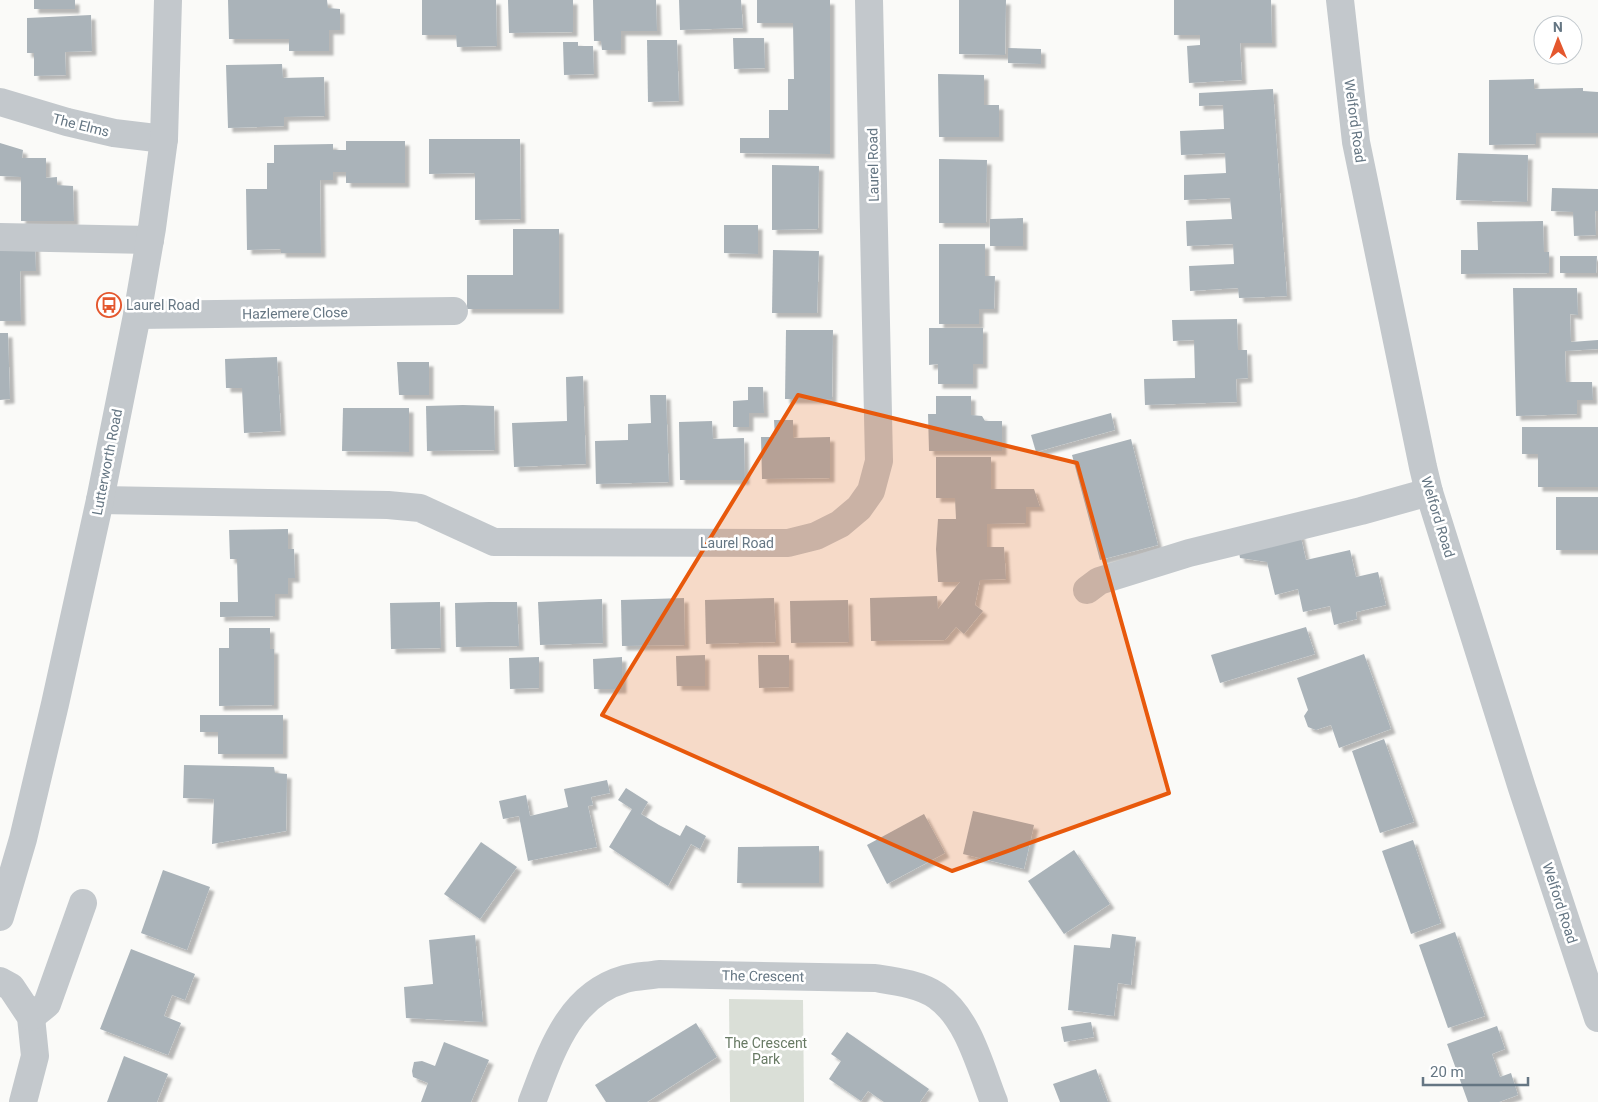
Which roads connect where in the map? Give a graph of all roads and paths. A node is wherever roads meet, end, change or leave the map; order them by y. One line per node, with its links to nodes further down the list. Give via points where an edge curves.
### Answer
1 (168, 0): 5 (street, Lutterworth Road)
2 (869, 0): 11 (street, Laurel Road, via 879,462 871,492 859,508 840,524 816,536 788,543 494,542 420,508)
3 (1340, 0): 10 (street, Welford Road, via 1356,142)
4 (0, 102): 5 (street, The Elms, via 114,133)
5 (164, 139): 7 (street, Lutterworth Road)
6 (0, 237): 7 (street)
7 (150, 240): 9 (street, Lutterworth Road)
8 (454, 311): 9 (street, Hazlemere Close)
9 (137, 314): 11 (street, Lutterworth Road)
10 (1429, 492): 12 (street, via 1189,553 1099,581); 17 (street, Welford Road)
11 (100, 500): 14 (street, Lutterworth Road, via 26,829)
12 (1087, 590)
13 (83, 904): 16 (street, via 47,1004)
14 (0, 917)
15 (0, 981): 16 (street, via 11,987)
16 (31, 1017): 18 (street, via 35,1056)
17 (1598, 1018)
18 (23, 1102)
19 (532, 1102): 20 (street, The Crescent, via 555,1044 572,1015 594,993 625,980 660,974 875,978 906,983 936,995 955,1013 968,1035)
20 (994, 1102)

